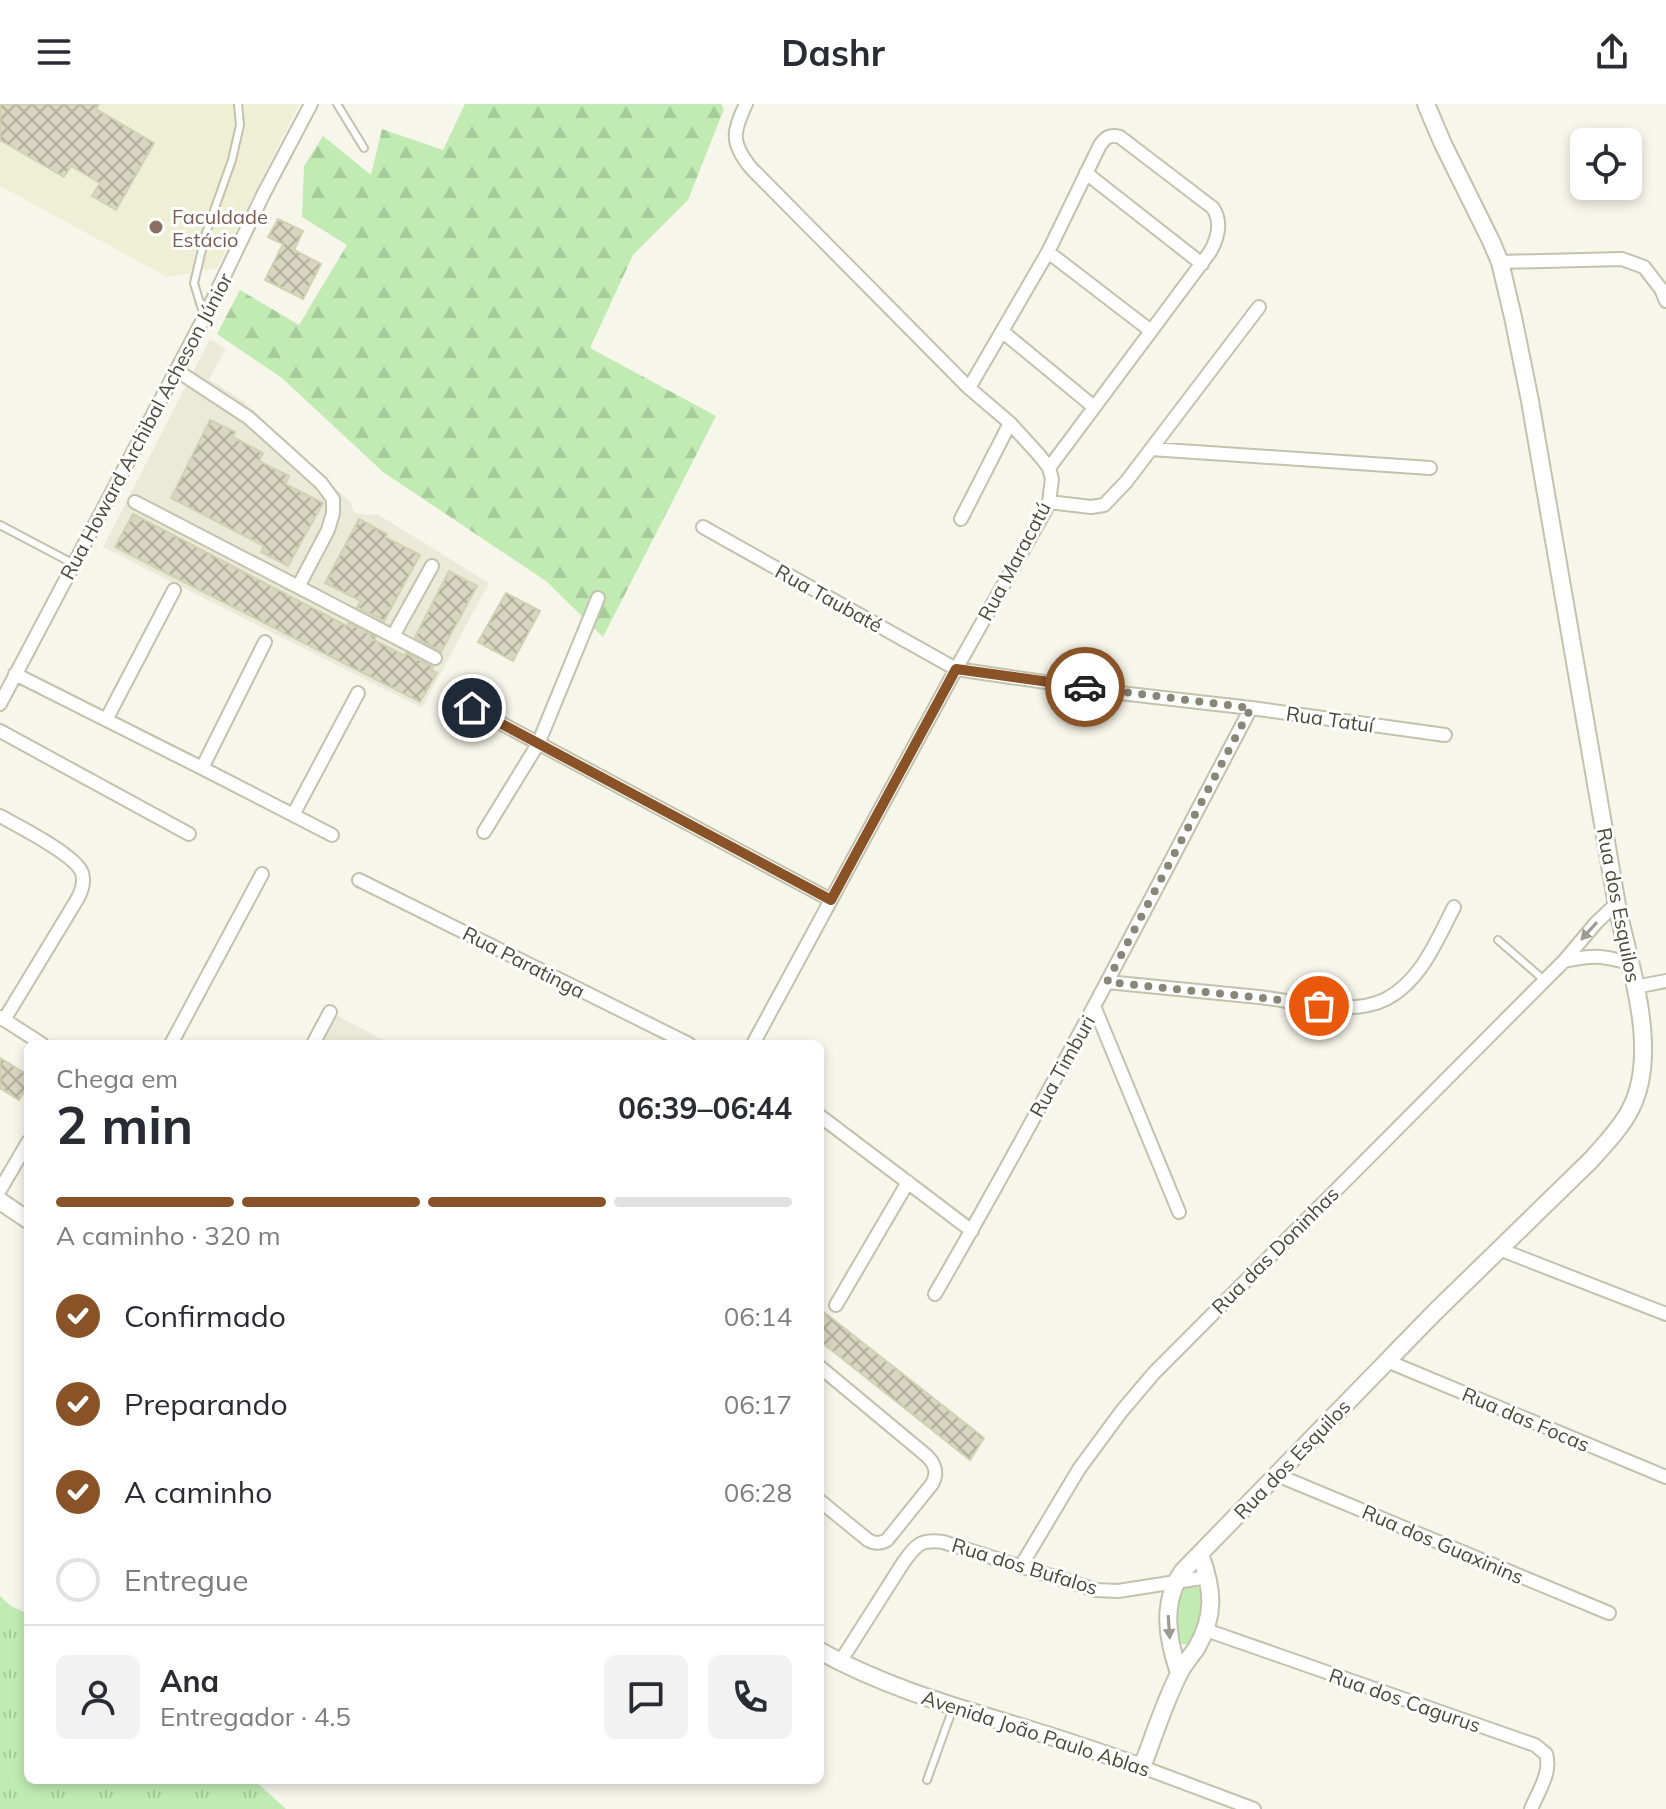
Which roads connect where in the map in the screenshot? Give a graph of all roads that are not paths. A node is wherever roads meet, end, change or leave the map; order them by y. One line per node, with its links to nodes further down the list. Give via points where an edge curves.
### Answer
1 (238, 104): 13 (lane, via 240,125 232,160 194,283)
2 (311, 104): 13 (street, Rua Howard Archibal Acheson Júnior)
3 (337, 104): 6 (lane)
4 (746, 104): 17 (street, via 735,136 743,159)
5 (1426, 104): 9 (street, Rua dos Esquilos)
6 (364, 148)
7 (1086, 173): 8 (street); 10 (street); 10 (street, via 1100,145 1114,135 1213,208 1216,243)
8 (1048, 252): 14 (street); 15 (street)
9 (1500, 262): 11 (street, via 1622,259 1644,267); 55 (street, Rua dos Esquilos, via 1530,401)
10 (1202, 264): 14 (street)
11 (1666, 301)
12 (1259, 307): 20 (street)
13 (205, 316): 16 (street, Rua Howard Archibal Acheson Júnior)
14 (1151, 331): 18 (street)
15 (1003, 332): 17 (street); 18 (street)
16 (176, 370): 28 (street, Rua Howard Archibal Acheson Júnior); 30 (street, via 249,418 333,499 328,530)
17 (969, 388): 19 (street)
18 (1094, 407): 21 (street)
19 (1010, 423): 21 (street); 25 (street)
20 (1151, 449): 22 (street); 24 (street, via 1104,505)
21 (1049, 468): 24 (street, Rua Maracatú)
22 (1430, 468)
23 (135, 502): 30 (street)
24 (1049, 502): 36 (street, Rua Maracatú)
25 (961, 519)
26 (0, 525): 28 (lane)
27 (703, 527): 36 (street, Rua Taubaté)
28 (74, 564): 37 (street, Rua Howard Archibal Acheson Júnior)
29 (432, 566): 33 (street)
30 (298, 587): 33 (street)
31 (174, 590): 42 (street)
32 (598, 598): 45 (street)
33 (393, 636): 35 (street)
34 (265, 642): 46 (street)
35 (435, 658)
36 (956, 669): 41 (street, Rua Tatuí); 54 (street, Rua Maracatú)
37 (15, 674): 40 (street, Rua Howard Archibal Acheson Júnior); 42 (street)
38 (358, 693): 47 (street)
39 (450, 696): 45 (street)
40 (0, 704)
41 (1251, 708): 44 (street, Rua Tatuí); 62 (street, Rua Timburi)
42 (106, 720): 46 (street)
43 (0, 731): 50 (street)
44 (1445, 735)
45 (538, 744): 49 (street); 54 (street)
46 (202, 768): 47 (street)
47 (293, 815): 51 (street)
48 (0, 816): 66 (street, via 68,855 83,883)
49 (484, 832)
50 (189, 834)
51 (332, 835)
52 (262, 874): 68 (street)
53 (359, 880): 70 (street, Rua Paratinga)
54 (831, 900): 71 (street, Rua Maracatú)
55 (1617, 903): 58 (street, Rua das Doninhas, one-way to 58); 59 (street, Rua dos Esquilos)
56 (1454, 907): 62 (street, via 1427,960 1403,987 1384,1000 1359,1006)
57 (1498, 940): 60 (lane)
58 (1564, 961): 59 (street, via 1590,956); 60 (street, Rua das Doninhas)
59 (1629, 963): 63 (street, Rua dos Esquilos)
60 (1545, 981): 90 (street, Rua das Doninhas, via 1154,1373 1079,1469)
61 (1666, 981): 63 (street)
62 (1107, 982): 64 (street, Rua Timburi)
63 (1635, 987): 80 (street, Rua dos Esquilos, via 1642,1067 1630,1111 1592,1159)
64 (1094, 1006): 77 (street); 79 (street, Rua Timburi)
65 (330, 1012): 69 (street)
66 (2, 1019): 67 (street)
67 (36, 1040)
68 (173, 1040)
69 (315, 1040)
70 (681, 1040)
71 (755, 1040)
72 (824, 1119): 74 (street)
73 (24, 1149): 75 (street)
74 (908, 1182): 79 (street); 82 (street)
75 (0, 1190)
76 (0, 1201): 78 (street)
77 (1179, 1212)
78 (24, 1217)
79 (972, 1231): 81 (street, Rua Timburi)
80 (1499, 1249): 83 (street); 84 (street, Rua dos Esquilos)
81 (935, 1294)
82 (836, 1305)
83 (1666, 1314)
84 (1387, 1361): 86 (street, Rua dos Esquilos); 87 (street, Rua das Focas)
85 (824, 1370): 88 (street, via 927,1456 936,1470 932,1484 881,1544 868,1540)
86 (1277, 1475): 89 (street, Rua dos Esquilos); 93 (street, Rua dos Guaxinins)
87 (1666, 1477)
88 (824, 1504)
89 (1200, 1554): 91 (street); 92 (street, Rua dos Esquilos)
90 (1021, 1566): 92 (street, Rua dos Bufalos, via 1096,1590); 96 (street, Rua dos Bufalos, via 943,1542 923,1542 903,1563)
91 (1208, 1577): 92 (street, Rua dos Bufalos); 94 (street)
92 (1177, 1580): 97 (street, Rua dos Esquilos, one-way to 97, via 1168,1606)
93 (1609, 1613)
94 (1206, 1630): 97 (street); 102 (street, Rua dos Cagurus, via 1535,1745 1546,1754 1548,1765)
95 (824, 1653): 96 (street, Avenida João Paulo Ablas)
96 (840, 1662): 98 (street, Avenida João Paulo Ablas)
97 (1179, 1673): 99 (street)
98 (953, 1707): 99 (street, Avenida João Paulo Ablas); 100 (lane)
99 (1142, 1767): 101 (street, Avenida João Paulo Ablas)
100 (927, 1780)
101 (1254, 1809)
102 (1531, 1809)

